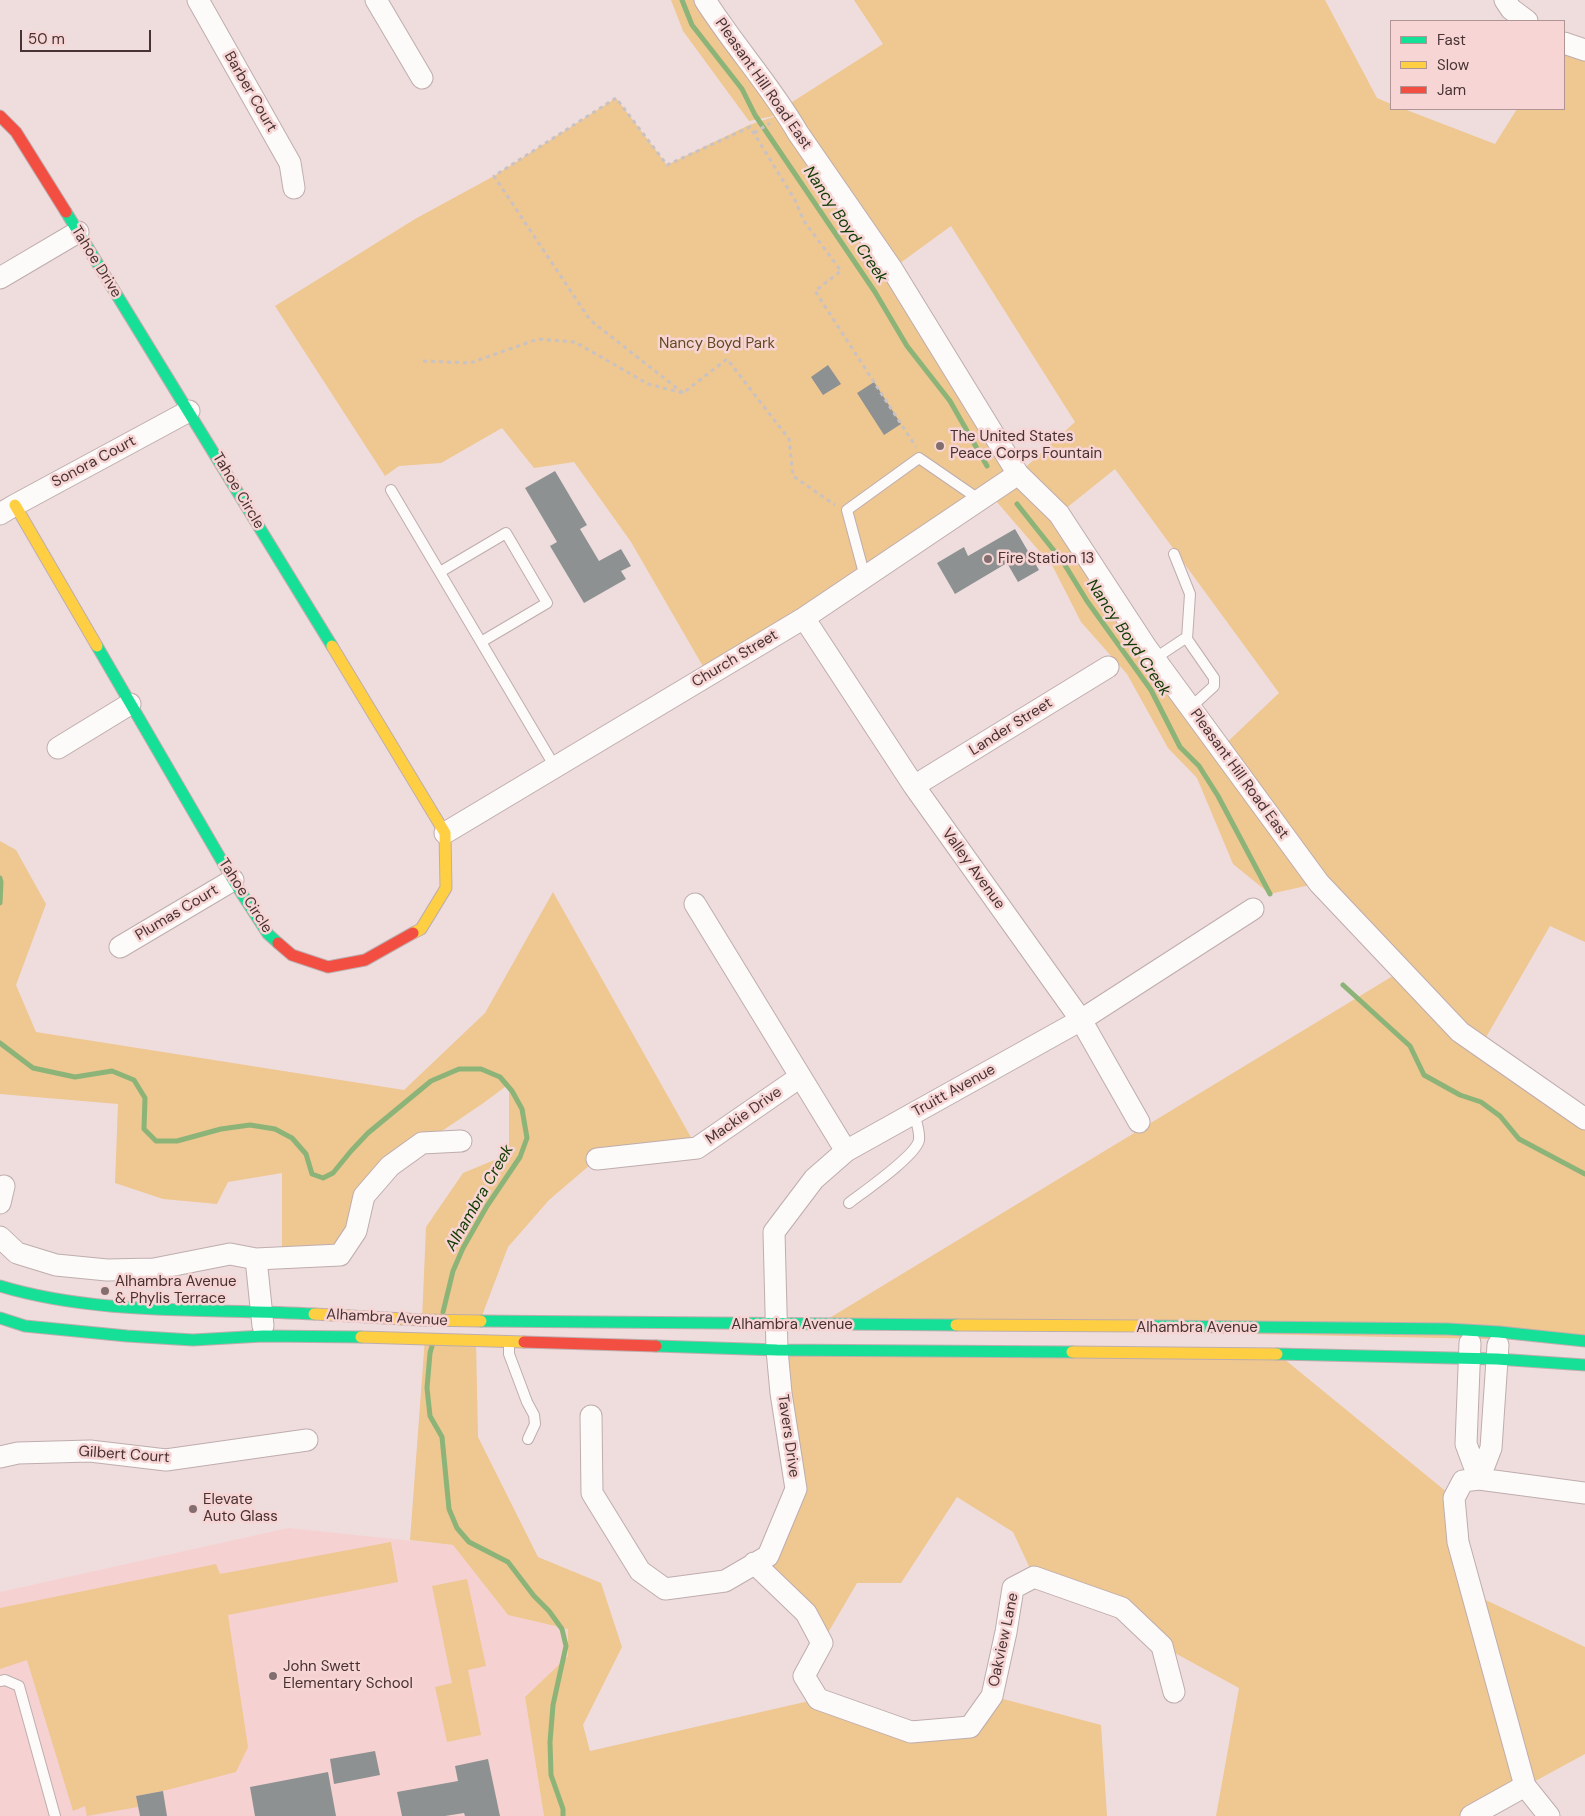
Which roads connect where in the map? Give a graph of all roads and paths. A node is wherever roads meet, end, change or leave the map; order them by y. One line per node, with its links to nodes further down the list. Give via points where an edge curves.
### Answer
1 (198, 0): 10 (street, Barber Court, via 290,162)
2 (376, 0): 8 (street)
3 (705, 0): 17 (street, Pleasant Hill Road East, via 892,269)
4 (1505, 0): 5 (street)
5 (1526, 20)
6 (1565, 42): 7 (street)
7 (1585, 50)
8 (422, 78)
9 (0, 116): 11 (main road, Tahoe Drive, via 16,132)
10 (294, 188)
11 (78, 232): 12 (street); 15 (main road, Tahoe Drive)
12 (0, 278)
13 (423, 361): 14 (path, via 470,363 538,339 575,342 648,384)
14 (683, 393): 16 (path, via 590,320 494,176 616,98 667,165 750,127 796,200 804,221 841,270 815,291 918,449); 20 (path, via 727,359 789,439 793,476)
15 (189, 411): 21 (street, Sonora Court); 35 (main road, Tahoe Circle)
16 (910, 454)
17 (1018, 474): 19 (street, Church Street); 28 (street, Pleasant Hill Road East, via 1059,514)
18 (391, 490): 23 (lane)
19 (980, 500): 24 (street, Church Street); 24 (lane, via 919,458 847,510)
20 (840, 508)
21 (7, 510): 30 (main road, Tahoe Circle)
22 (1174, 554): 26 (lane, via 1190,594)
23 (440, 572): 27 (lane); 27 (lane, via 506,534 525,565 547,603)
24 (865, 577): 25 (street, Church Street)
25 (804, 618): 33 (street, Church Street); 34 (street, Valley Avenue)
26 (1187, 639): 28 (lane); 31 (lane, via 1214,678 1214,686)
27 (481, 642): 33 (lane)
28 (1154, 659): 31 (street, Pleasant Hill Road East)
29 (1108, 667): 34 (street, Lander Street)
30 (130, 704): 32 (street); 36 (main road, Tahoe Circle)
31 (1190, 708): 43 (street, Pleasant Hill Road East, via 1319,882 1460,1032)
32 (58, 748)
33 (555, 767): 35 (street, Church Street)
34 (914, 786): 40 (street, Valley Avenue)
35 (445, 833): 36 (main road, Tahoe Circle, via 446,888 422,929 365,960 328,967 292,955 268,934)
36 (233, 880): 39 (street, Plumas Court)
37 (695, 904): 41 (street)
38 (1253, 908): 40 (street, Truitt Avenue)
39 (120, 947)
40 (1081, 1020): 42 (street, Truitt Avenue); 44 (street, Valley Avenue)
41 (800, 1077): 46 (street); 47 (street, Mackie Drive, via 697,1148)
42 (914, 1113): 46 (street, Truitt Avenue); 48 (lane, via 919,1134 917,1146 872,1187)
43 (1585, 1119)
44 (1139, 1122)
45 (461, 1141): 50 (street, via 422,1144 390,1166 364,1196 356,1231 340,1255)
46 (846, 1151): 55 (street, Truitt Avenue, via 814,1179 774,1232)
47 (597, 1159)
48 (849, 1203)
49 (0, 1237): 50 (street, via 16,1253 56,1265 107,1270 154,1269 230,1254)
50 (256, 1259): 52 (street)
51 (0, 1286): 52 (main road, Alhambra Avenue, via 23,1293 110,1307)
52 (261, 1311): 54 (main road, Alhambra Avenue); 58 (street)
53 (0, 1318): 58 (main road, Alhambra Avenue, via 25,1326 127,1336 194,1340)
54 (510, 1322): 55 (main road, Alhambra Avenue); 60 (lane)
55 (776, 1325): 56 (main road, Alhambra Avenue); 61 (street, Truitt Avenue)
56 (1471, 1330): 57 (main road, Alhambra Avenue); 62 (street)
57 (1499, 1332): 59 (main road, Alhambra Avenue); 63 (street)
58 (264, 1336): 60 (main road, Alhambra Avenue)
59 (1585, 1341)
60 (509, 1342): 61 (main road, Alhambra Avenue); 66 (lane, via 509,1354 534,1415 535,1424)
61 (777, 1350): 62 (main road, Alhambra Avenue); 71 (street, Tavers Drive, via 796,1489 768,1556)
62 (1469, 1359): 63 (main road, Alhambra Avenue); 69 (street, via 1466,1444)
63 (1497, 1359): 64 (main road, Alhambra Avenue); 69 (street, via 1491,1448)
64 (1585, 1365)
65 (591, 1416): 71 (street, Tavers Drive, via 592,1493 640,1571 665,1589 725,1581)
66 (528, 1439)
67 (307, 1440): 68 (street, Gilbert Court, via 166,1460 90,1451 18,1452)
68 (0, 1457)
69 (1480, 1479): 70 (street); 74 (street, via 1463,1481 1454,1498 1458,1542)
70 (1585, 1493)
71 (754, 1563): 73 (street, Oakview Lane, via 806,1613 822,1643 804,1676 818,1699 910,1732 970,1727 992,1696 1013,1588 1034,1577 1122,1608 1162,1646)
72 (0, 1681): 75 (lane, via 19,1686)
73 (1174, 1692)
74 (1525, 1786): 76 (street); 77 (street)
75 (55, 1816)
76 (1471, 1816)
77 (1549, 1816)

